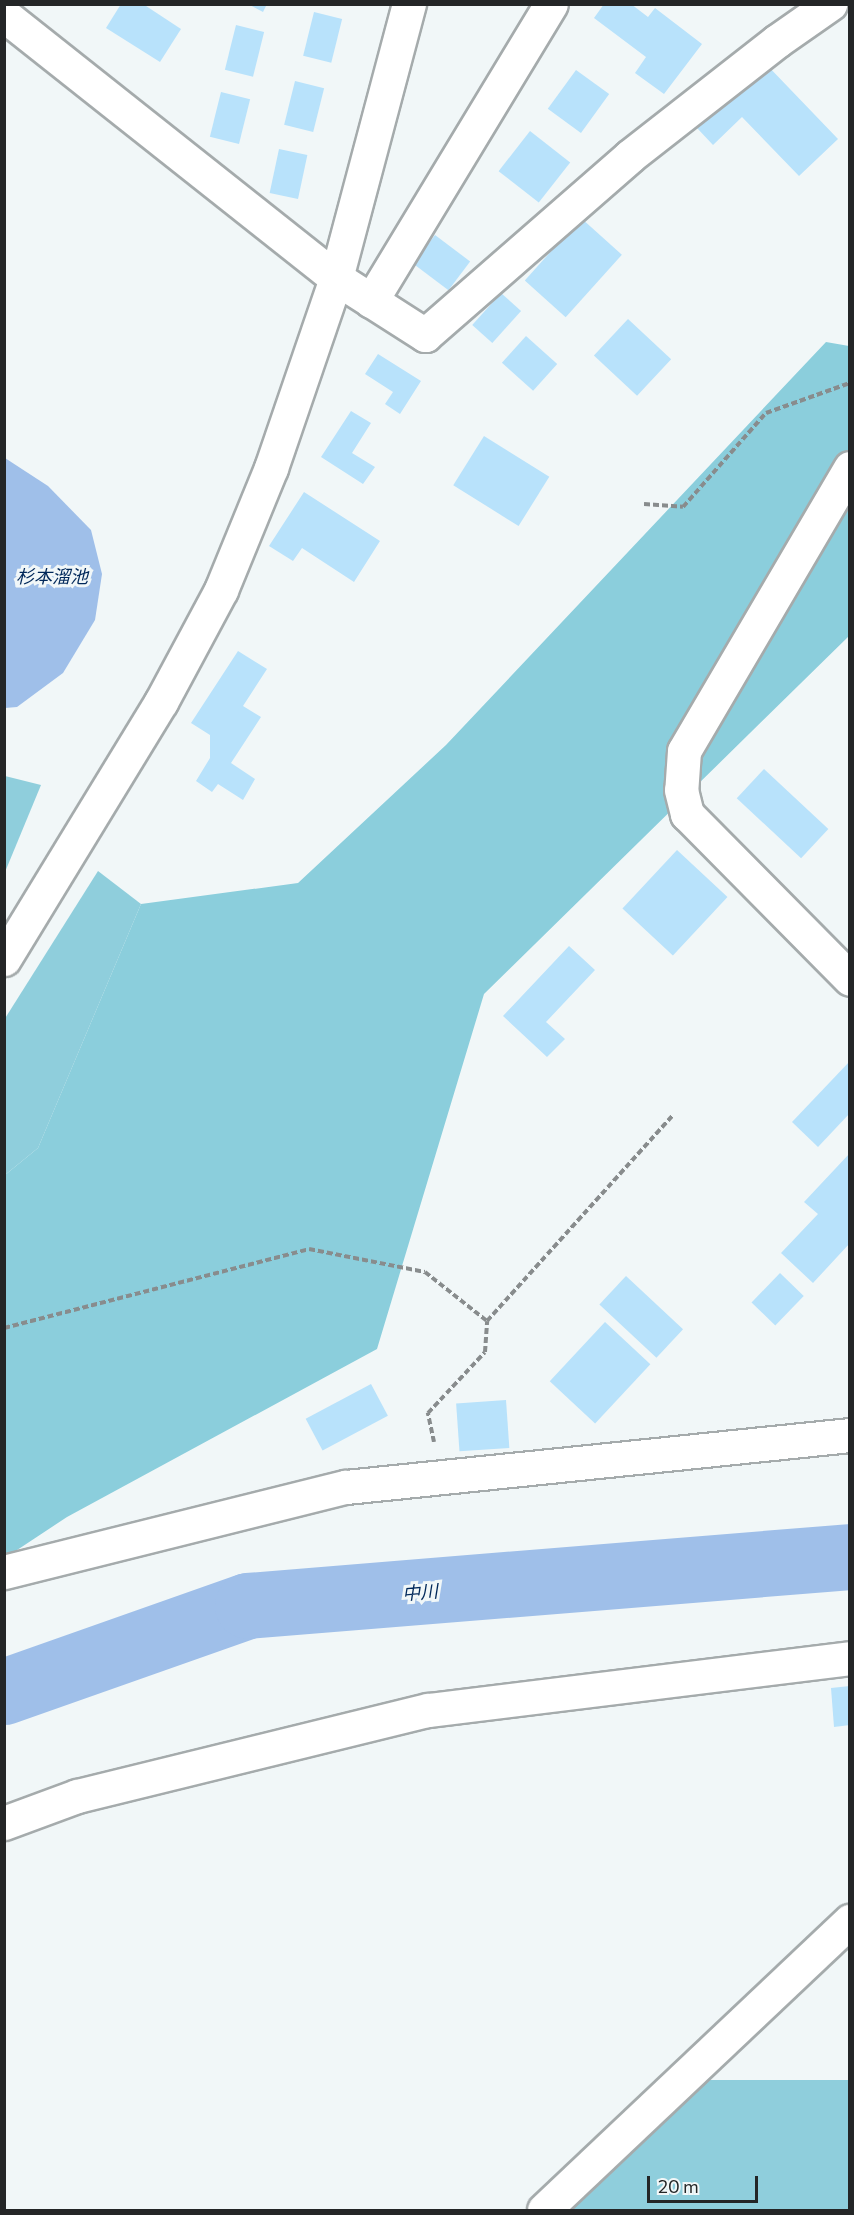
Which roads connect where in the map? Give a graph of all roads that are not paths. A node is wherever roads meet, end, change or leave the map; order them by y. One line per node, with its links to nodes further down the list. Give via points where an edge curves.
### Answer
1 (409, 4): 5 (street)
2 (551, 4): 6 (street)
3 (831, 4): 6 (street, via 777,41 630,156 424,335)
4 (4, 15): 5 (street)
5 (336, 279): 6 (street); 8 (street, via 271,468 221,590 161,702)
6 (371, 301)
7 (849, 468): 9 (street, via 684,751 681,790 687,814)
8 (4, 959)
9 (849, 979)
10 (849, 1436): 11 (street, via 346,1487)
11 (4, 1572)
12 (849, 1658): 13 (street, via 428,1710 77,1796)
13 (4, 1823)
14 (849, 1921): 15 (street)
15 (544, 2211)

